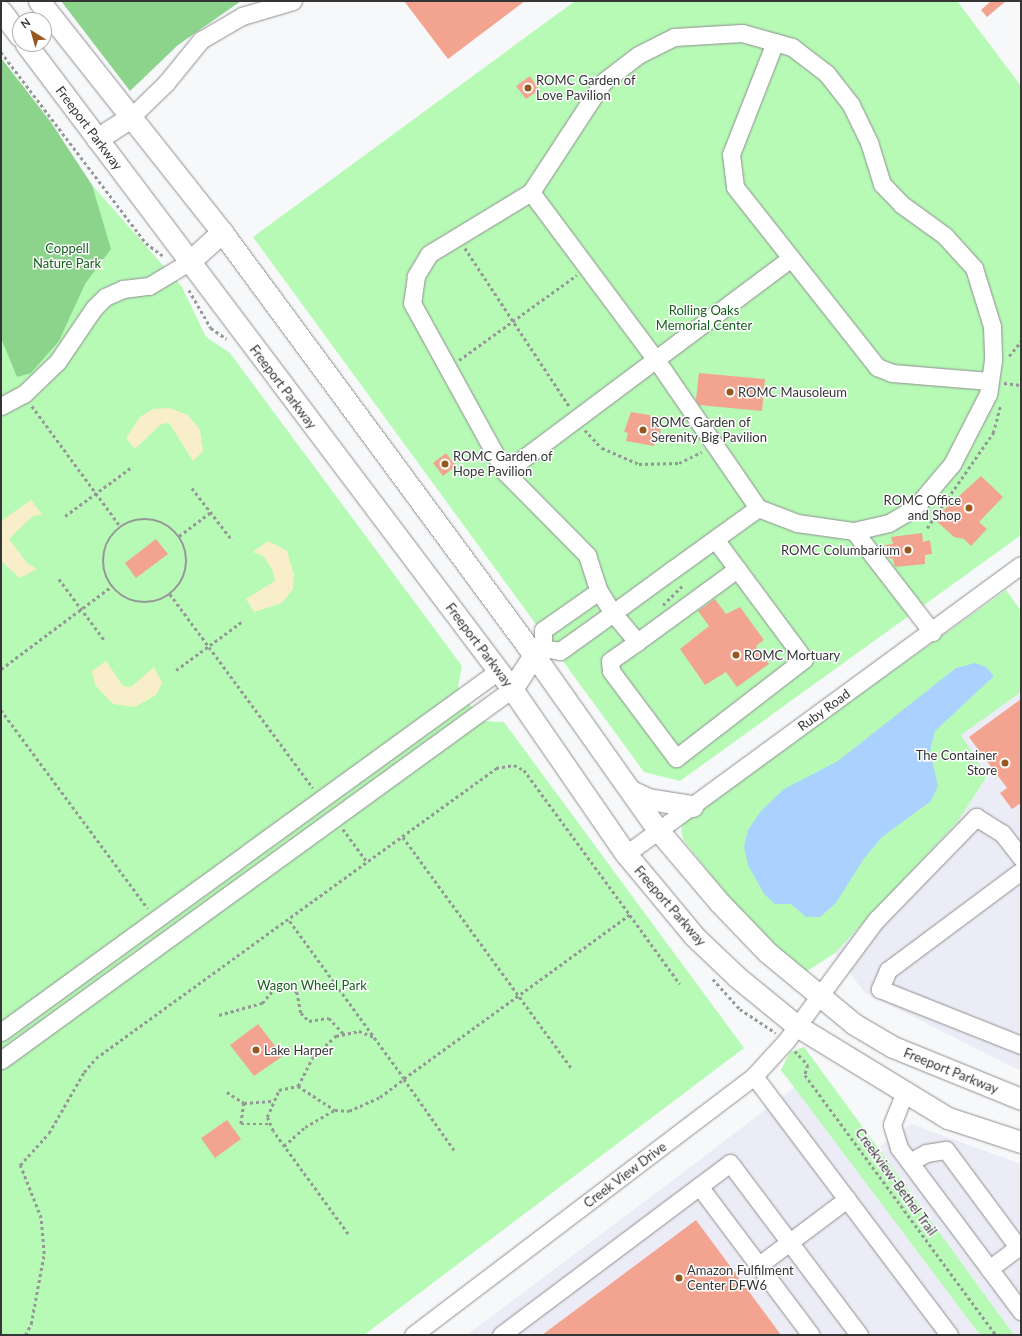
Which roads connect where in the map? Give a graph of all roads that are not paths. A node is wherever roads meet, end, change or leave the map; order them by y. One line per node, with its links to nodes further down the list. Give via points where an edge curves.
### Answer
1 (39, 1): 7 (main road, Freeport Parkway)
2 (294, 1): 7 (street, via 242,16 201,40 166,83)
3 (1, 11): 4 (main road)
4 (12, 25)
5 (775, 42): 9 (street, via 742,33 674,37 638,55 603,82); 11 (street, via 731,154 735,187); 14 (street, via 792,47 828,74 851,105 869,142 882,184 901,204 945,236 974,268 992,326)
6 (32, 52): 8 (main road, Freeport Parkway)
7 (131, 117): 8 (main road); 10 (main road, Freeport Parkway)
8 (97, 139): 12 (main road, Freeport Parkway)
9 (531, 192): 13 (street); 16 (street, via 429,254 416,276 412,303)
10 (222, 232): 12 (main road); 26 (main road, Freeport Parkway)
11 (790, 259): 13 (street); 14 (street, via 876,368 892,373)
12 (183, 266): 15 (street, via 149,286 123,289 105,297 94,308 58,361 24,394); 27 (main road, Freeport Parkway)
13 (656, 359): 16 (street); 17 (street)
14 (990, 381): 18 (street, via 988,394 952,464 920,502 889,523)
15 (1, 406)
16 (505, 472): 22 (street, via 587,555)
17 (758, 508): 18 (street, via 810,526); 19 (street)
18 (854, 531): 24 (street)
19 (715, 539): 21 (street); 23 (street)
20 (1021, 565): 24 (street, Ruby Road)
21 (737, 568): 25 (street); 25 (street, via 804,659 676,758 611,671 610,661)
22 (599, 591): 23 (street); 26 (street, via 543,630)
23 (613, 614): 25 (street); 26 (street, via 560,651)
24 (932, 632): 30 (street, Ruby Road)
25 (637, 642)
26 (539, 651): 27 (main road); 28 (main road); 29 (main road, Freeport Parkway)
27 (498, 670): 28 (main road, Freeport Parkway); 36 (street)
28 (512, 689): 32 (main road, Freeport Parkway); 39 (street)
29 (631, 790): 30 (main road, via 648,799); 31 (main road, Freeport Parkway)
30 (692, 806): 31 (street, Ruby Road)
31 (658, 830): 32 (street, Ruby Road); 35 (main road, Freeport Parkway, via 767,952)
32 (626, 854): 37 (main road, Freeport Parkway, via 694,936)
33 (1021, 857): 35 (street, Creek View Drive, via 1002,833 976,818 876,920)
34 (1021, 871): 38 (street, via 888,970 880,989)
35 (817, 996): 37 (street, Creek View Drive); 42 (main road, Freeport Parkway, via 854,1024 893,1047)
36 (1, 1032)
37 (791, 1033): 40 (street, Creek View Drive); 41 (main road, Freeport Parkway)
38 (1021, 1046)
39 (1, 1060)
40 (754, 1076): 46 (street); 52 (street, Creek View Drive)
41 (905, 1092): 43 (main road, Freeport Parkway, via 948,1118); 44 (street, via 892,1125 900,1148)
42 (1021, 1099)
43 (1021, 1142)
44 (910, 1162): 48 (street, via 926,1153 946,1150); 50 (street)
45 (699, 1186): 47 (street, via 730,1163); 49 (street); 53 (street)
46 (847, 1199): 47 (street); 56 (street)
47 (790, 1242): 49 (street); 55 (street)
48 (1020, 1246): 50 (street)
49 (759, 1265): 54 (street)
50 (989, 1269): 51 (street)
51 (1021, 1311)
52 (413, 1335)
53 (501, 1335)
54 (812, 1335)
55 (859, 1335)
56 (949, 1335)

